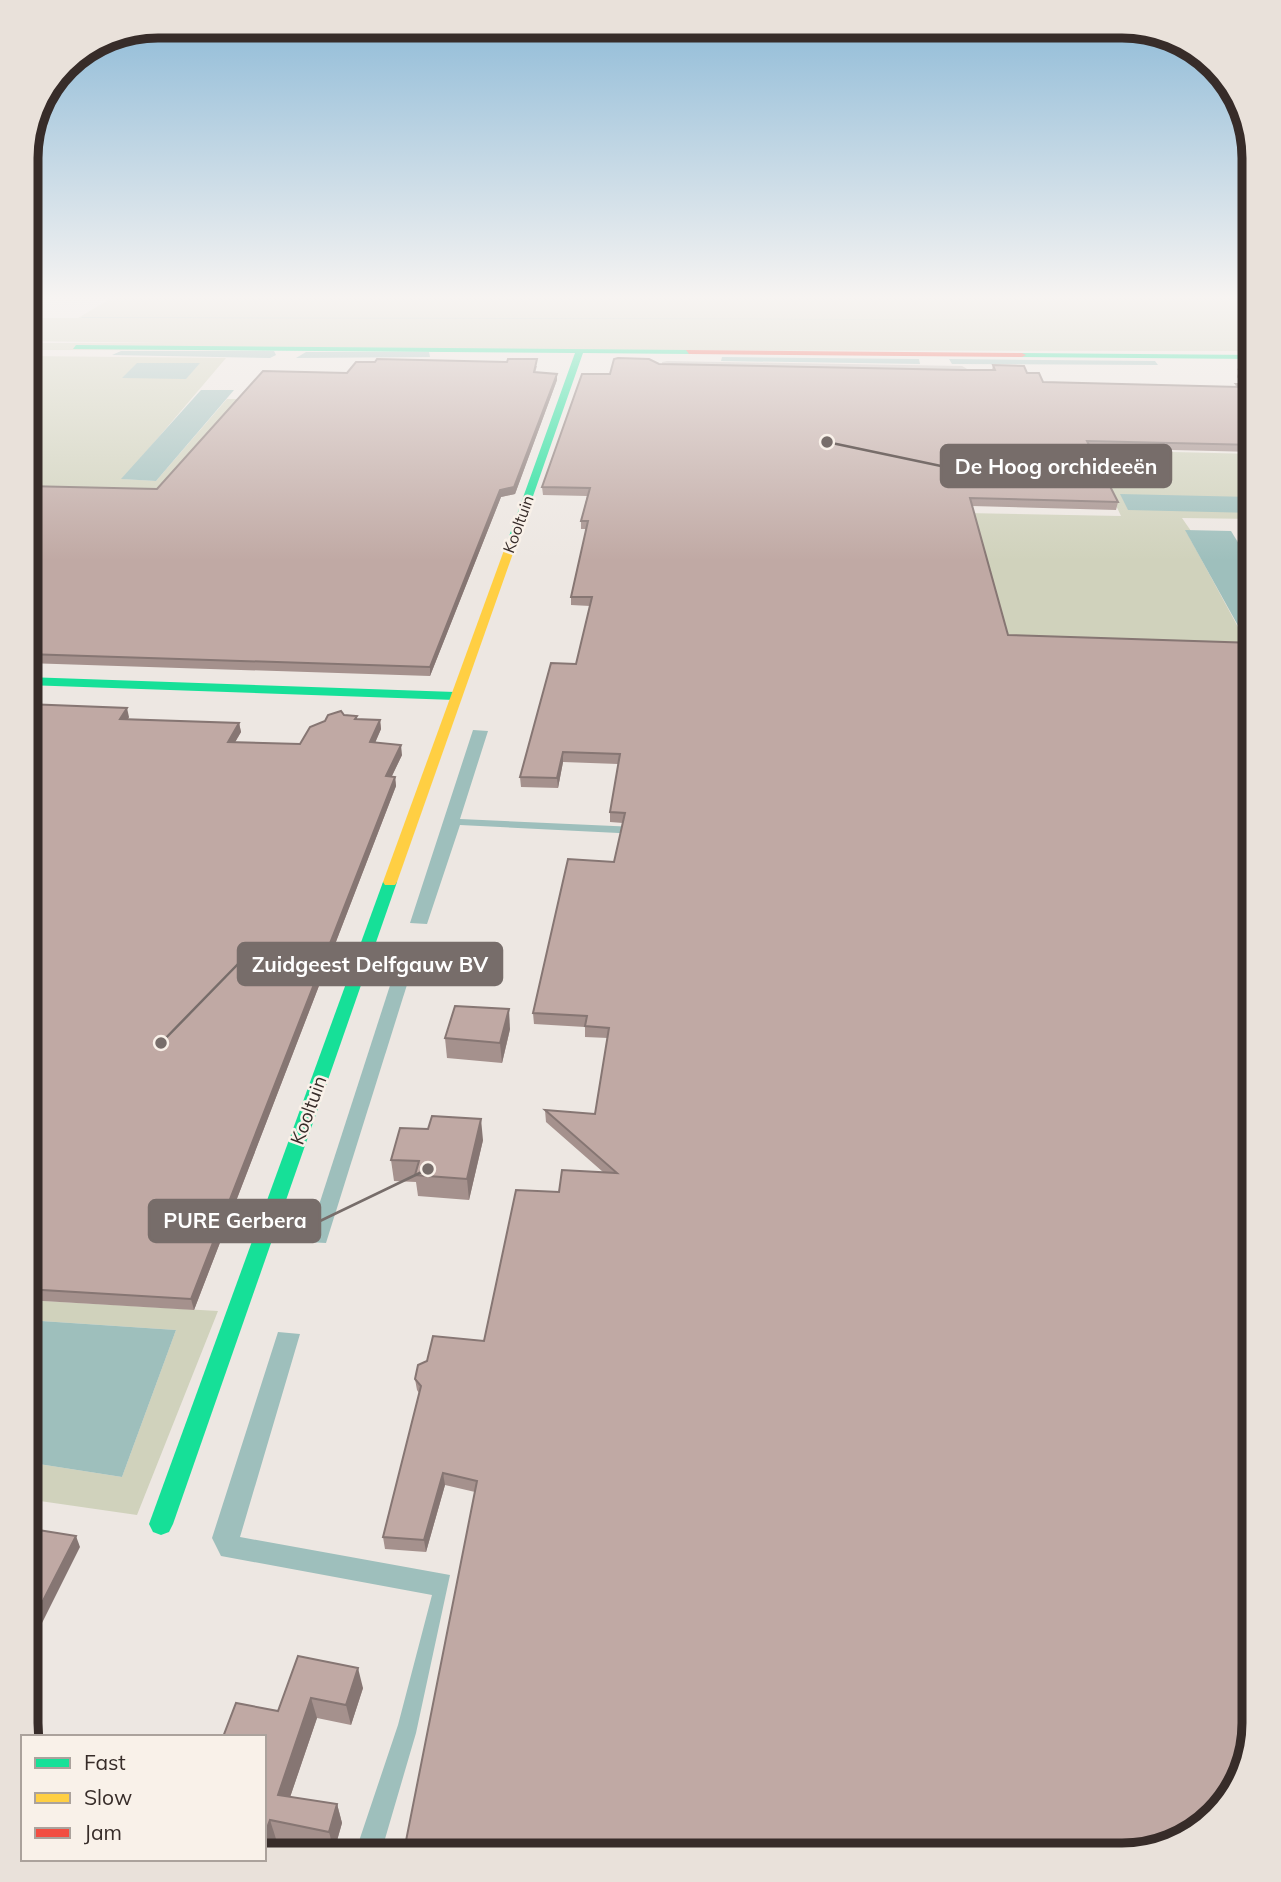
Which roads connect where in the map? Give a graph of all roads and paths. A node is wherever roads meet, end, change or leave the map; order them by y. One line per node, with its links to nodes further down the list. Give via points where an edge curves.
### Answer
1 (568, 385): 3 (street, Kooltuin)
2 (39, 681): 3 (street)
3 (455, 696): 4 (street, Kooltuin)
4 (161, 1524)

